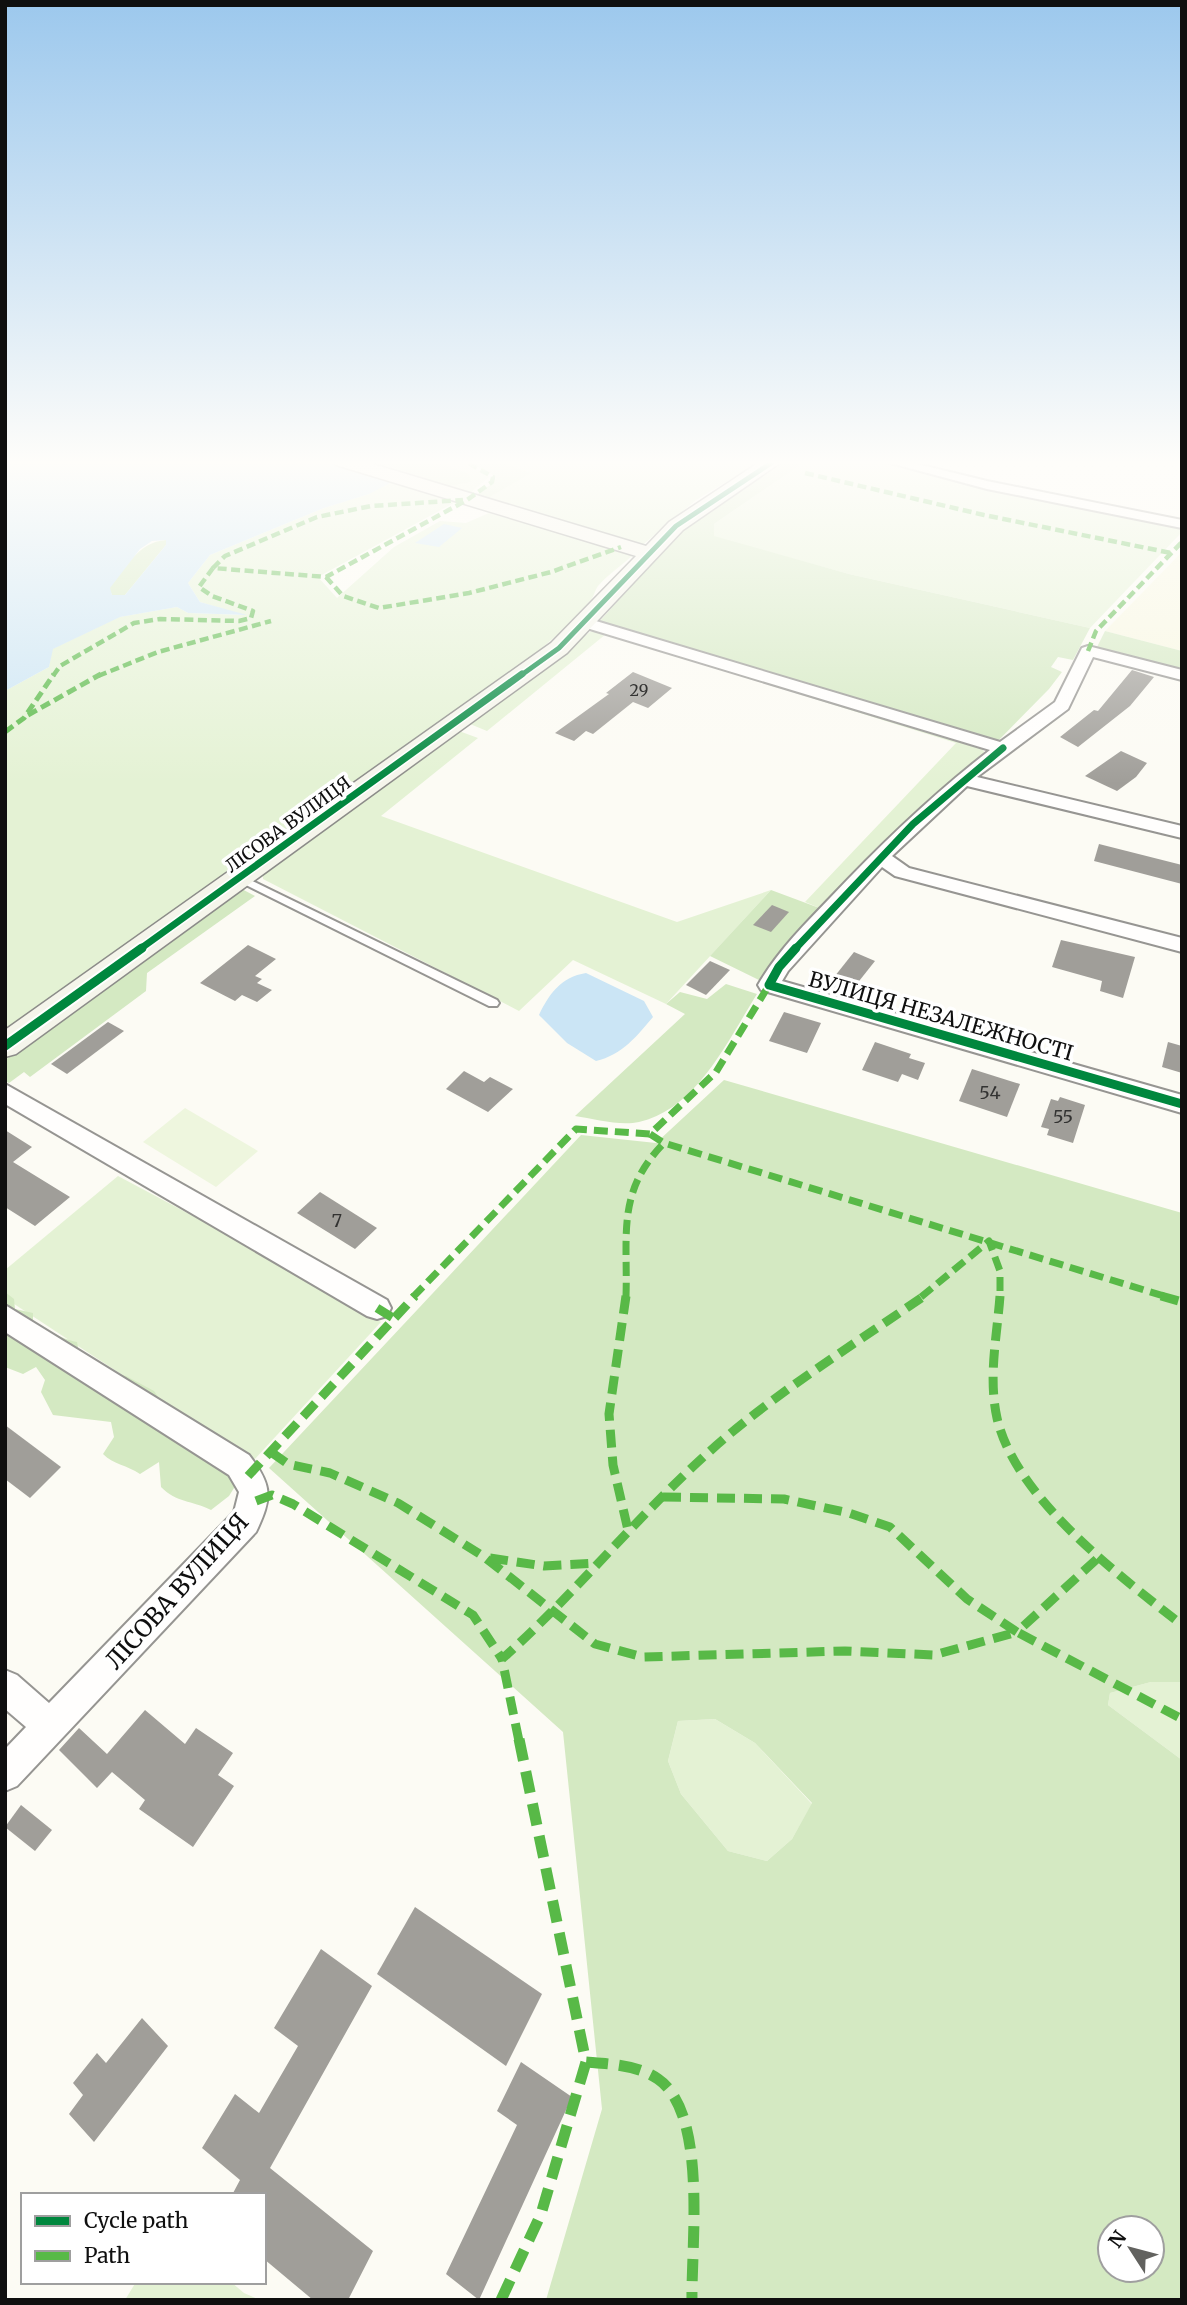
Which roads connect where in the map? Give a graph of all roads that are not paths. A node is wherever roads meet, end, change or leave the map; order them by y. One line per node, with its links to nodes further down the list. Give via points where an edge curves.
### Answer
1 (634, 569): 2 (street, ЛІСОВА ВУЛИЦЯ)
2 (586, 623): 4 (street); 8 (street, ЛІСОВА ВУЛИЦЯ, via 559,648)
3 (1182, 675): 4 (street, ВУЛИЦЯ НЕЗАЛЕЖНОСТІ, via 1088,651 1062,705)
4 (1003, 748): 5 (street, ВУЛИЦЯ НЕЗАЛЕЖНОСТІ)
5 (961, 779): 6 (street); 7 (street, ВУЛИЦЯ НЕЗАЛЕЖНОСТІ)
6 (1182, 832)
7 (879, 855): 9 (street, via 902,872); 13 (street, ВУЛИЦЯ НЕЗАЛЕЖНОСТІ, via 779,967 769,985)
8 (240, 878): 10 (lane); 11 (street, ЛІСОВА ВУЛИЦЯ)
9 (1182, 945)
10 (493, 1003)
11 (5, 1046)
12 (5, 1093): 14 (street)
13 (1182, 1104)
14 (377, 1308)
15 (5, 1317): 17 (street, ЛІСОВА ВУЛИЦЯ, via 239,1465 254,1487 256,1501 245,1522)
16 (5, 1686): 17 (street)
17 (51, 1727): 18 (street, ЛІСОВА ВУЛИЦЯ)
18 (5, 1774)

